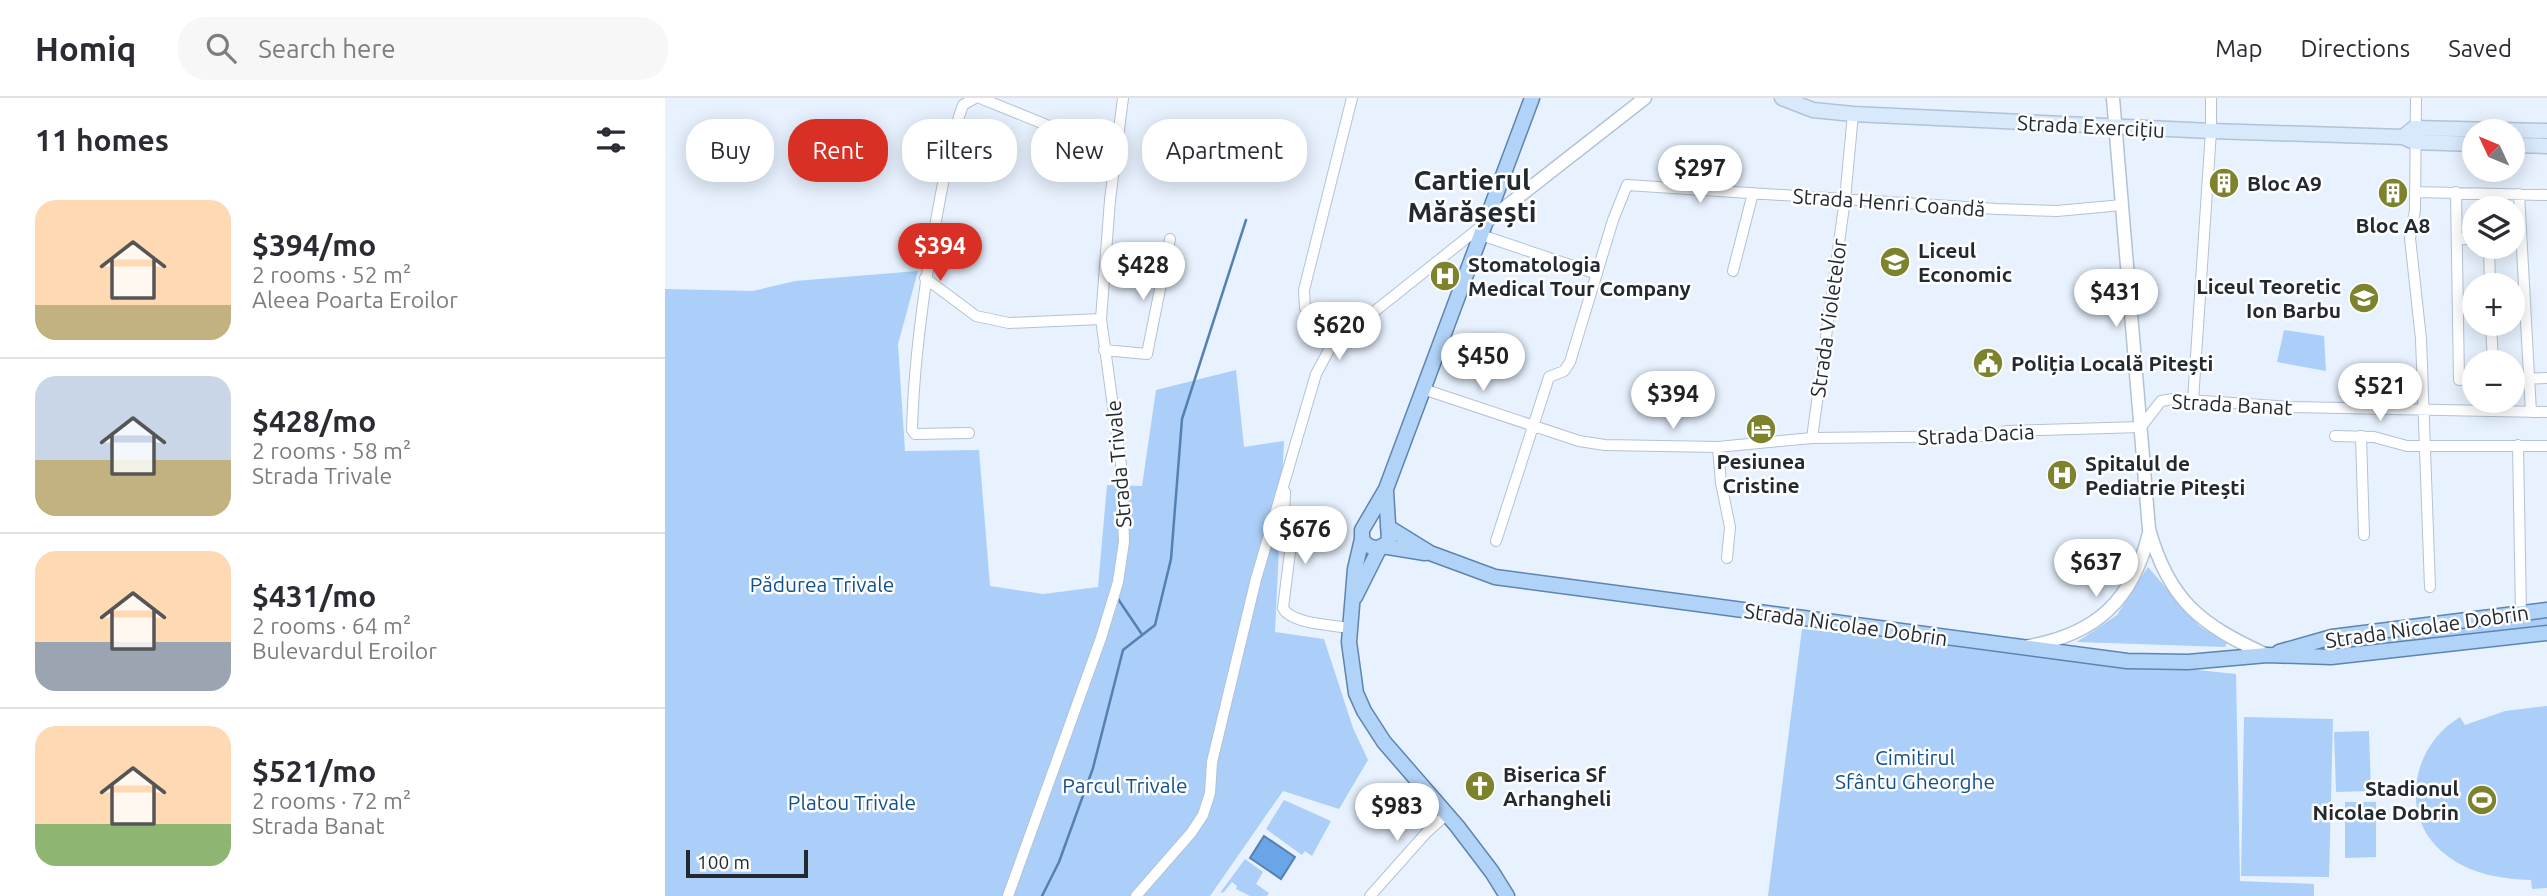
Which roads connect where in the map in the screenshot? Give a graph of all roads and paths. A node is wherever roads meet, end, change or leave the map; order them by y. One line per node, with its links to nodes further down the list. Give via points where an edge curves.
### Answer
1 (977, 98): 10 (street); 35 (street, via 963,105 959,114)
2 (1123, 98): 13 (street, Strada Trivale)
3 (1352, 98): 37 (street, via 1304,290 1305,308)
4 (1532, 98): 29 (main road)
5 (1645, 98): 29 (street)
6 (2113, 98): 14 (street)
7 (2211, 98): 15 (street)
8 (2416, 98): 17 (street)
9 (1785, 99): 11 (main road, Strada Exercițiu, via 1813,110)
10 (999, 101): 12 (street)
11 (1853, 114): 14 (main road, Strada Exercițiu); 27 (street, Strada Violetelor)
12 (1036, 119)
13 (1121, 119)
14 (2116, 127): 15 (main road, Strada Exercițiu); 28 (street)
15 (2211, 131): 17 (main road, Strada Exercițiu); 44 (street)
16 (2547, 131): 17 (main road, Strada Exercițiu)
17 (2411, 136): 18 (main road, Strada Exercițiu); 22 (street)
18 (2462, 142)
19 (2525, 145): 20 (main road)
20 (2547, 146)
21 (1112, 182): 36 (street, Strada Trivale)
22 (2415, 192): 23 (street); 45 (street, via 2410,238)
23 (2456, 192): 25 (street); 30 (street)
24 (1753, 193): 27 (street, Strada Henri Coandă); 33 (street); 34 (street, Strada Henri Coandă, via 1627,185)
25 (2519, 194): 26 (street); 40 (street)
26 (2547, 195)
27 (1845, 199): 28 (street, Strada Henri Coandă, via 2057,211); 53 (street, Strada Violetelor)
28 (2123, 205): 49 (street)
29 (1483, 229): 34 (street); 37 (street); 43 (main road)
30 (2457, 238): 32 (street); 42 (street)
31 (1170, 239): 38 (street, via 1147,354)
32 (2462, 239)
33 (1733, 271)
34 (1597, 274): 48 (street, Strada Henri Coandă, via 1570,362 1564,371 1549,377)
35 (925, 278): 36 (street, via 976,316 1009,323); 50 (street, via 914,363 912,433)
36 (1101, 319): 38 (street, Strada Trivale)
37 (1331, 346): 58 (street, via 1315,374)
38 (1104, 350): 80 (street, Strada Trivale, via 1124,508 1125,542 1118,582)
39 (2525, 378): 40 (street)
40 (2529, 378): 41 (street); 46 (street)
41 (2547, 378)
42 (2462, 380)
43 (1423, 389): 48 (street, Strada Dacia); 59 (main road)
44 (2193, 401): 45 (street, Strada Banat); 49 (street, Strada Banat, via 2161,401)
45 (2425, 410): 46 (street, Strada Banat); 54 (street)
46 (2531, 412): 47 (street, Strada Banat)
47 (2547, 412)
48 (1532, 426): 57 (street, Strada Dacia, via 1605,445); 65 (street, Strada Henri Coandă)
49 (2141, 427): 53 (street, Strada Dacia, via 2007,431 1993,436); 62 (street)
50 (968, 433)
51 (2335, 436): 52 (street)
52 (2361, 436): 54 (street, via 2407,446); 63 (street)
53 (1812, 438): 57 (street, Strada Dacia)
54 (2426, 445): 55 (street); 69 (street)
55 (2518, 445): 56 (street); 72 (street)
56 (2547, 446)
57 (1718, 447): 68 (street, via 1730,527)
58 (1286, 475): 73 (street, via 1284,515 1291,544 1283,608 1297,619); 81 (street, via 1212,762 1203,815)
59 (1386, 489): 60 (main road); 61 (main road)
60 (1368, 522): 61 (main road, via 1376,519); 64 (main road)
61 (1388, 526): 66 (main road, via 1389,540); 67 (main road, Strada Nicolae Dobrin)
62 (2149, 529): 76 (street, via 2136,573 2108,611 2077,633); 77 (street, via 2164,573 2186,605 2227,635)
63 (2364, 535)
64 (1362, 539): 66 (main road, via 1372,548); 70 (main road)
65 (1496, 541)
66 (1381, 547): 67 (main road, Strada Nicolae Dobrin); 70 (main road)
67 (1430, 553): 76 (main road, Strada Nicolae Dobrin, via 1495,577)
68 (1727, 558)
69 (2430, 587)
70 (1351, 604): 73 (main road)
71 (2547, 610): 72 (main road, Strada Nicolae Dobrin)
72 (2521, 613): 75 (main road, Strada Nicolae Dobrin)
73 (1349, 628): 79 (main road, via 1352,677 1363,711)
74 (2547, 633): 78 (main road, Strada Nicolae Dobrin)
75 (2332, 637): 77 (main road, Strada Nicolae Dobrin); 78 (main road, via 2326,644)
76 (2023, 647): 77 (main road, Strada Nicolae Dobrin, via 2127,661 2188,662)
77 (2267, 655): 78 (main road, Strada Nicolae Dobrin)
78 (2330, 657)
79 (1447, 814): 82 (street); 83 (main road)
80 (1008, 896)
81 (1136, 896)
82 (1370, 896)
83 (1507, 896)

